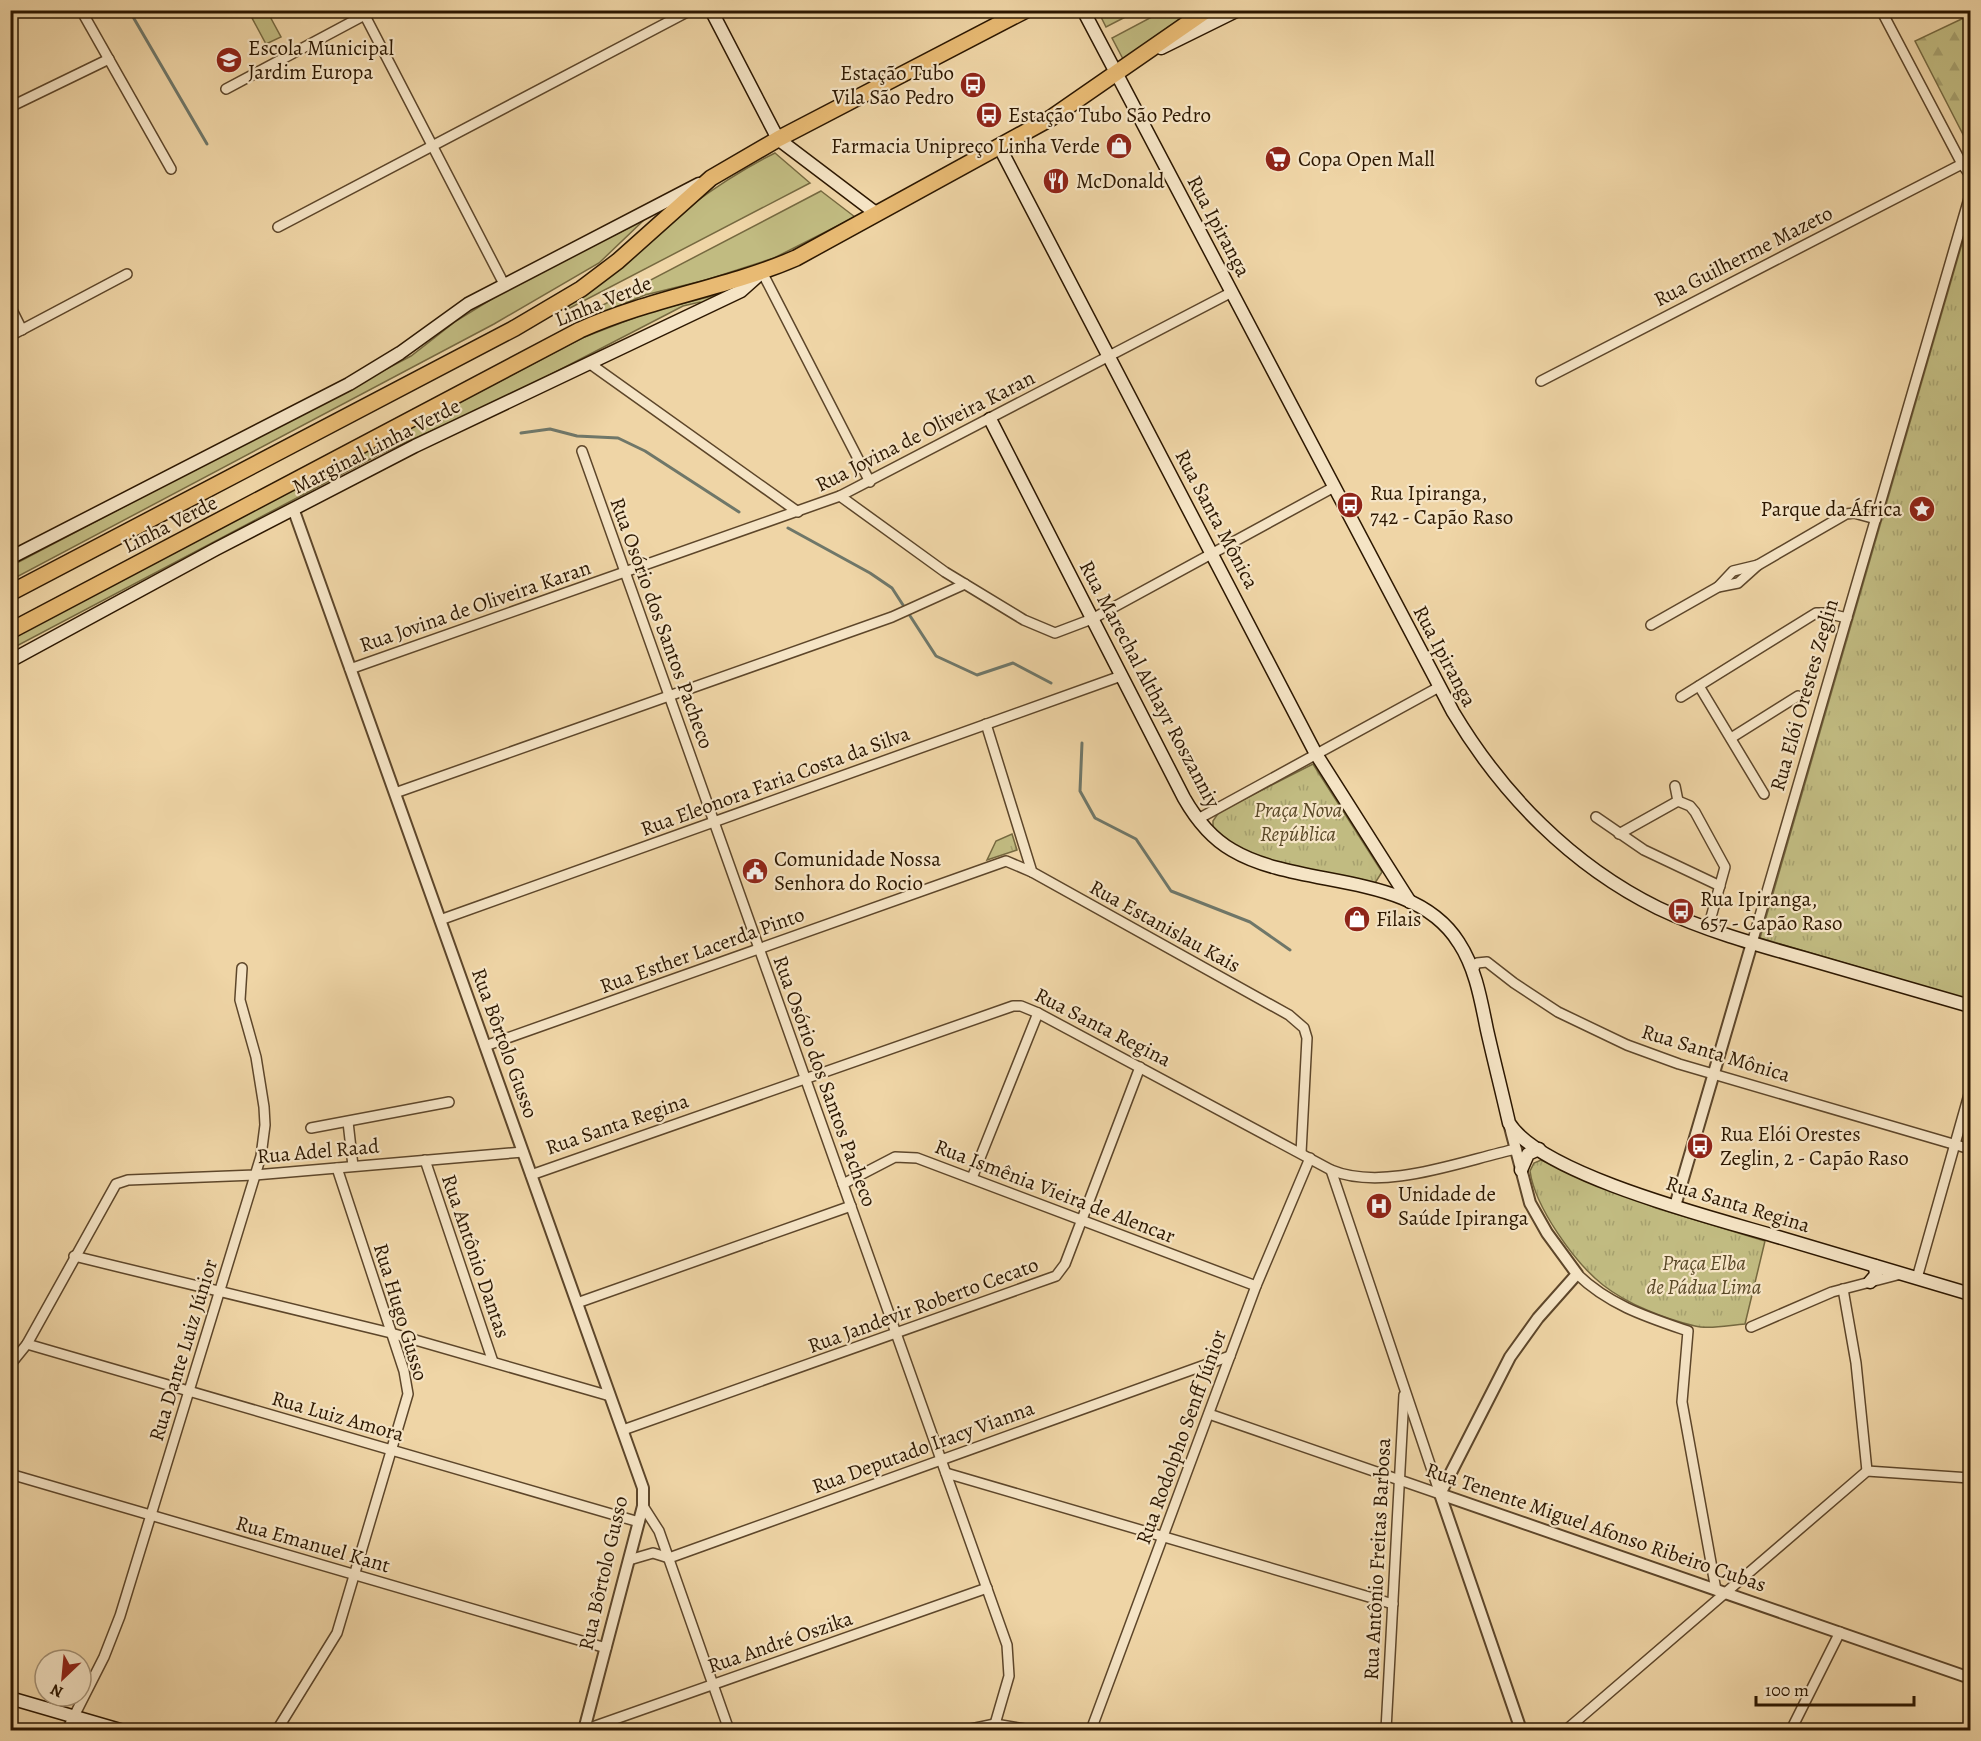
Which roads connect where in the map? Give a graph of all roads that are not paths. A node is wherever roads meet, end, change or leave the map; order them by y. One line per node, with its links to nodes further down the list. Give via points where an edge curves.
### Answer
1 (81, 10): 10 (street)
2 (690, 10): 16 (street)
3 (711, 10): 15 (main road)
4 (1026, 10): 15 (highway, Linha Verde)
5 (1083, 10): 12 (main road, Rua Ipiranga)
6 (1207, 10): 11 (highway, Linha Verde)
7 (1238, 10): 11 (main road)
8 (1881, 10): 18 (street)
9 (367, 12): 13 (street); 16 (street)
10 (109, 59): 14 (street); 19 (street)
11 (1135, 60): 12 (highway, Linha Verde)
12 (1116, 73): 17 (highway, Linha Verde); 28 (main road, Rua Ipiranga)
13 (226, 89)
14 (10, 107)
15 (778, 139): 21 (highway, Linha Verde); 23 (main road)
16 (432, 146): 24 (street); 27 (street)
17 (1000, 148): 23 (highway, Linha Verde); 32 (main road, Rua Santa Mônica)
18 (1962, 164): 20 (street); 34 (street, Rua Guilherme Mazeto)
19 (171, 169)
20 (1971, 175)
21 (711, 178): 27 (main road); 47 (highway, Linha Verde, via 618,261 515,328)
22 (1971, 195): 42 (street, Rua Elói Orestes Zeglin)
23 (877, 214): 25 (highway, Linha Verde)
24 (278, 227)
25 (762, 272): 33 (main road, Marginal Linha Verde, via 741,291); 37 (street); 51 (highway, Linha Verde, via 652,302 579,330)
26 (127, 274): 30 (street)
27 (504, 284): 44 (main road, via 349,384)
28 (1232, 292): 32 (street, Rua Jovina de Oliveira Karan); 38 (main road, Rua Ipiranga)
29 (10, 306): 30 (street)
30 (22, 330): 31 (street)
31 (10, 336)
32 (1110, 356): 35 (street, Rua Jovina de Oliveira Karan); 43 (main road, Rua Santa Mônica)
33 (589, 363): 40 (main road, Marginal Linha Verde, via 415,446); 41 (street)
34 (1541, 381)
35 (990, 419): 37 (street, Rua Jovina de Oliveira Karan); 49 (main road, Rua Marechal Althayr Roszanniy)
36 (582, 451): 45 (street, Rua Osório dos Santos Pacheco)
37 (870, 482): 39 (street, Rua Jovina de Oliveira Karan)
38 (1334, 488): 43 (street); 56 (main road, Rua Ipiranga)
39 (840, 496): 41 (street, Rua Jovina de Oliveira Karan); 46 (street)
40 (294, 511): 52 (main road, Marginal Linha Verde); 53 (street, Rua Bôrtolo Gusso)
41 (798, 512): 45 (street, Rua Jovina de Oliveira Karan)
42 (1876, 519): 48 (street, Rua Elói Orestes Zeglin); 50 (street, via 1846,514 1758,565 1737,583 1718,587)
43 (1214, 553): 49 (street); 62 (main road, Rua Santa Mônica)
44 (10, 558)
45 (626, 573): 53 (street, Rua Jovina de Oliveira Karan); 57 (street, Rua Osório dos Santos Pacheco)
46 (965, 585): 49 (street, via 1047,631 1062,633); 57 (street, via 892,617)
47 (10, 593)
48 (1847, 618): 55 (street, via 1816,613); 76 (street, Rua Elói Orestes Zeglin)
49 (1092, 619): 54 (main road, Rua Marechal Althayr Roszanniy)
50 (1651, 625)
51 (10, 631)
52 (10, 661)
53 (350, 669): 64 (street, Rua Bôrtolo Gusso)
54 (1121, 676): 60 (street, Rua Eleonora Faria Costa da Silva); 68 (main road, Rua Marechal Althayr Roszanniy)
55 (1699, 686): 59 (street); 61 (street)
56 (1439, 687): 62 (street); 75 (main road, Rua Ipiranga, via 1482,757 1525,809 1559,842 1631,894)
57 (669, 696): 64 (street); 69 (street, Rua Osório dos Santos Pacheco)
58 (1798, 696): 61 (street)
59 (1681, 697)
60 (986, 724): 69 (street, Rua Eleonora Faria Costa da Silva); 71 (street)
61 (1731, 738): 65 (street)
62 (1316, 754): 68 (street); 73 (main road, Rua Santa Mônica)
63 (1675, 786): 66 (street)
64 (395, 793): 74 (street, Rua Bôrtolo Gusso)
65 (1764, 794)
66 (1678, 801): 70 (street); 72 (street, via 1695,812 1725,867)
67 (1596, 817): 70 (street)
68 (1198, 819): 73 (main road, Rua Marechal Althayr Roszanniy, via 1220,842 1251,860)
69 (714, 822): 74 (street, Rua Eleonora Faria Costa da Silva); 77 (street, Rua Osório dos Santos Pacheco)
70 (1618, 834): 72 (street, via 1664,861)
71 (1032, 872): 77 (street, Rua Esther Lacerda Pinto, via 1006,861); 96 (street, Rua Estanislau Kais, via 1298,1021 1304,1028 1308,1047)
72 (1720, 886): 75 (street)
73 (1410, 902): 79 (main road, Rua Marechal Althayr Roszanniy, via 1434,917 1458,941)
74 (440, 920): 82 (street, Rua Bôrtolo Gusso)
75 (1708, 928): 76 (main road, Rua Ipiranga)
76 (1752, 943): 80 (main road, Rua Ipiranga); 84 (street, Rua Elói Orestes Zeglin)
77 (759, 949): 82 (street, Rua Esther Lacerda Pinto); 85 (street, Rua Osório dos Santos Pacheco)
78 (242, 968): 103 (street, Rua Dante Luiz Júnior, via 240,1000 256,1057 264,1107 264,1141)
79 (1472, 971): 84 (street, Rua Santa Mônica, via 1479,961 1491,964 1582,1025 1654,1055); 89 (main road, Rua Marechal Althayr Roszanniy)
80 (1971, 1006)
81 (1038, 1013): 83 (street, Rua Santa Regina); 85 (street, Rua Santa Regina, via 1013,1006); 105 (street)
82 (485, 1046): 95 (street, Rua Bôrtolo Gusso)
83 (1140, 1068): 96 (street, Rua Santa Regina); 109 (street, Rua Jandevir Roberto Cecato)
84 (1714, 1074): 91 (street, Rua Santa Mônica); 108 (street, Rua Elói Orestes Zeglin)
85 (806, 1079): 104 (street, Rua Santa Regina); 106 (street, Rua Osório dos Santos Pacheco)
86 (1971, 1091): 91 (street)
87 (449, 1102): 88 (street)
88 (348, 1122): 90 (street); 99 (street)
89 (1509, 1123): 92 (street, Rua Marechal Althayr Roszanniy); 93 (main road, Rua Santa Regina, via 1518,1136)
90 (312, 1128)
91 (1955, 1144): 94 (street, Rua Santa Mônica); 114 (street)
92 (1516, 1149): 101 (street, Rua Santa Regina, via 1380,1179 1354,1178); 102 (street, Rua Marechal Althayr Roszanniy)
93 (1539, 1149): 102 (main road, via 1528,1154); 108 (main road, Rua Santa Regina, via 1587,1175)
94 (1971, 1149)
95 (523, 1152): 98 (street, Rua Adel Raad); 104 (street, Rua Bôrtolo Gusso)
96 (1301, 1153): 97 (street, Rua Santa Regina)
97 (1310, 1158): 101 (street, Rua Santa Regina); 116 (street, Rua Rodolpho Senff Júnior)
98 (424, 1160): 99 (street, Rua Adel Raad); 126 (street, Rua Antônio Dantas)
99 (353, 1167): 100 (street, Rua Adel Raad)
100 (338, 1168): 103 (street, Rua Adel Raad); 122 (street, Rua Hugo Gusso)
101 (1331, 1170): 128 (street)
102 (1521, 1170): 112 (street, Rua Marechal Althayr Roszanniy, via 1536,1217)
103 (255, 1175): 110 (street, Rua Adel Raad, via 128,1180 116,1184); 118 (street, Rua Dante Luiz Júnior)
104 (531, 1175): 120 (street, Rua Bôrtolo Gusso)
105 (972, 1178): 106 (street, Rua Ismênia Vieira de Alencar, via 906,1156 883,1161); 109 (street, Rua Ismênia Vieira de Alencar)
106 (843, 1184): 107 (street, Rua Osório dos Santos Pacheco)
107 (851, 1206): 120 (street); 123 (street, Rua Osório dos Santos Pacheco)
108 (1675, 1206): 111 (main road, Rua Santa Regina)
109 (1082, 1220): 116 (street, Rua Ismênia Vieira de Alencar); 123 (street, Rua Jandevir Roberto Cecato, via 1065,1264 1056,1276)
110 (74, 1256): 118 (street); 124 (street)
111 (1875, 1266): 113 (main road, Rua Santa Regina); 115 (main road, via 1876,1275)
112 (1577, 1274): 140 (street, via 1510,1357); 149 (street, Rua Marechal Althayr Roszanniy, via 1620,1306 1688,1331 1682,1402)
113 (1903, 1274): 114 (main road, Rua Santa Regina); 115 (street)
114 (1917, 1278): 119 (main road, Rua Santa Regina)
115 (1870, 1281): 117 (street)
116 (1256, 1286): 125 (street, Rua Rodolpho Senff Júnior)
117 (1843, 1289): 121 (street); 135 (street, via 1856,1364)
118 (219, 1292): 122 (street); 129 (street, Rua Dante Luiz Júnior)
119 (1971, 1294)
120 (577, 1303): 130 (street, Rua Bôrtolo Gusso)
121 (1751, 1327)
122 (392, 1333): 126 (street); 133 (street, Rua Hugo Gusso, via 408,1394)
123 (896, 1334): 132 (street, Rua Jandevir Roberto Cecato); 134 (street, Rua Osório dos Santos Pacheco)
124 (27, 1344): 127 (street); 129 (street, Rua Luiz Amora)
125 (1230, 1356): 131 (street, Rua Rodolpho Senff Júnior); 134 (street, Rua Deputado Iracy Vianna)
126 (493, 1362): 130 (street)
127 (10, 1365)
128 (1404, 1390): 139 (street, Rua Antônio Freitas Barbosa); 140 (street)
129 (189, 1391): 133 (street, Rua Luiz Amora); 142 (street, Rua Dante Luiz Júnior)
130 (610, 1395): 132 (street, Rua Bôrtolo Gusso)
131 (1209, 1414): 139 (street, Rua Tenente Miguel Afonso Ribeiro Cubas); 144 (street, Rua Rodolpho Senff Júnior)
132 (623, 1430): 141 (street, Rua Bôrtolo Gusso, via 643,1488)
133 (392, 1450): 143 (street, Rua Luiz Amora); 147 (street, Rua Hugo Gusso)
134 (941, 1460): 136 (street, Rua Osório dos Santos Pacheco); 145 (street, Rua Deputado Iracy Vianna)
135 (1867, 1471): 138 (street); 149 (street)
136 (946, 1473): 144 (street); 148 (street, Rua Osório dos Santos Pacheco)
137 (10, 1474): 142 (street, Rua Emanuel Kant)
138 (1971, 1478)
139 (1399, 1480): 140 (street, Rua Tenente Miguel Afonso Ribeiro Cubas); 150 (street, Rua Antônio Freitas Barbosa)
140 (1440, 1494): 149 (street, Rua Tenente Miguel Afonso Ribeiro Cubas); 167 (street)
141 (643, 1506): 143 (street, Rua Bôrtolo Gusso); 145 (street, via 655,1522)
142 (151, 1515): 147 (street, Rua Emanuel Kant); 156 (street, Rua Dante Luiz Júnior, via 115,1630)
143 (639, 1522): 146 (street, Rua Bôrtolo Gusso)
144 (1163, 1536): 150 (street); 165 (street, Rua Rodolpho Senff Júnior)
145 (669, 1558): 146 (street, Rua Deputado Iracy Vianna, via 653,1553); 154 (street)
146 (629, 1560): 152 (street, Rua Bôrtolo Gusso)
147 (355, 1575): 152 (street, Rua Emanuel Kant); 161 (street, Rua Hugo Gusso, via 337,1633)
148 (987, 1588): 154 (street, Rua André Oszika); 157 (street, Rua Osório dos Santos Pacheco, via 1007,1645 1010,1666)
149 (1721, 1591): 151 (street, Rua Tenente Miguel Afonso Ribeiro Cubas); 168 (street)
150 (1393, 1604): 166 (street, Rua Antônio Freitas Barbosa)
151 (1840, 1632): 153 (street, Rua Tenente Miguel Afonso Ribeiro Cubas); 169 (street)
152 (606, 1648): 158 (street, Rua Bôrtolo Gusso)
153 (1971, 1678)
154 (713, 1684): 158 (street, Rua André Oszika); 162 (street)
155 (10, 1698): 156 (main road)
156 (74, 1717): 159 (street, Rua Dante Luiz Júnior); 160 (main road)
157 (995, 1725): 163 (street); 164 (street)
158 (584, 1730)
159 (67, 1731)
160 (120, 1731)
161 (277, 1731)
162 (729, 1731)
163 (966, 1731)
164 (1031, 1731)
165 (1091, 1731)
166 (1386, 1731)
167 (1521, 1731)
168 (1566, 1731)
169 (1791, 1731)

